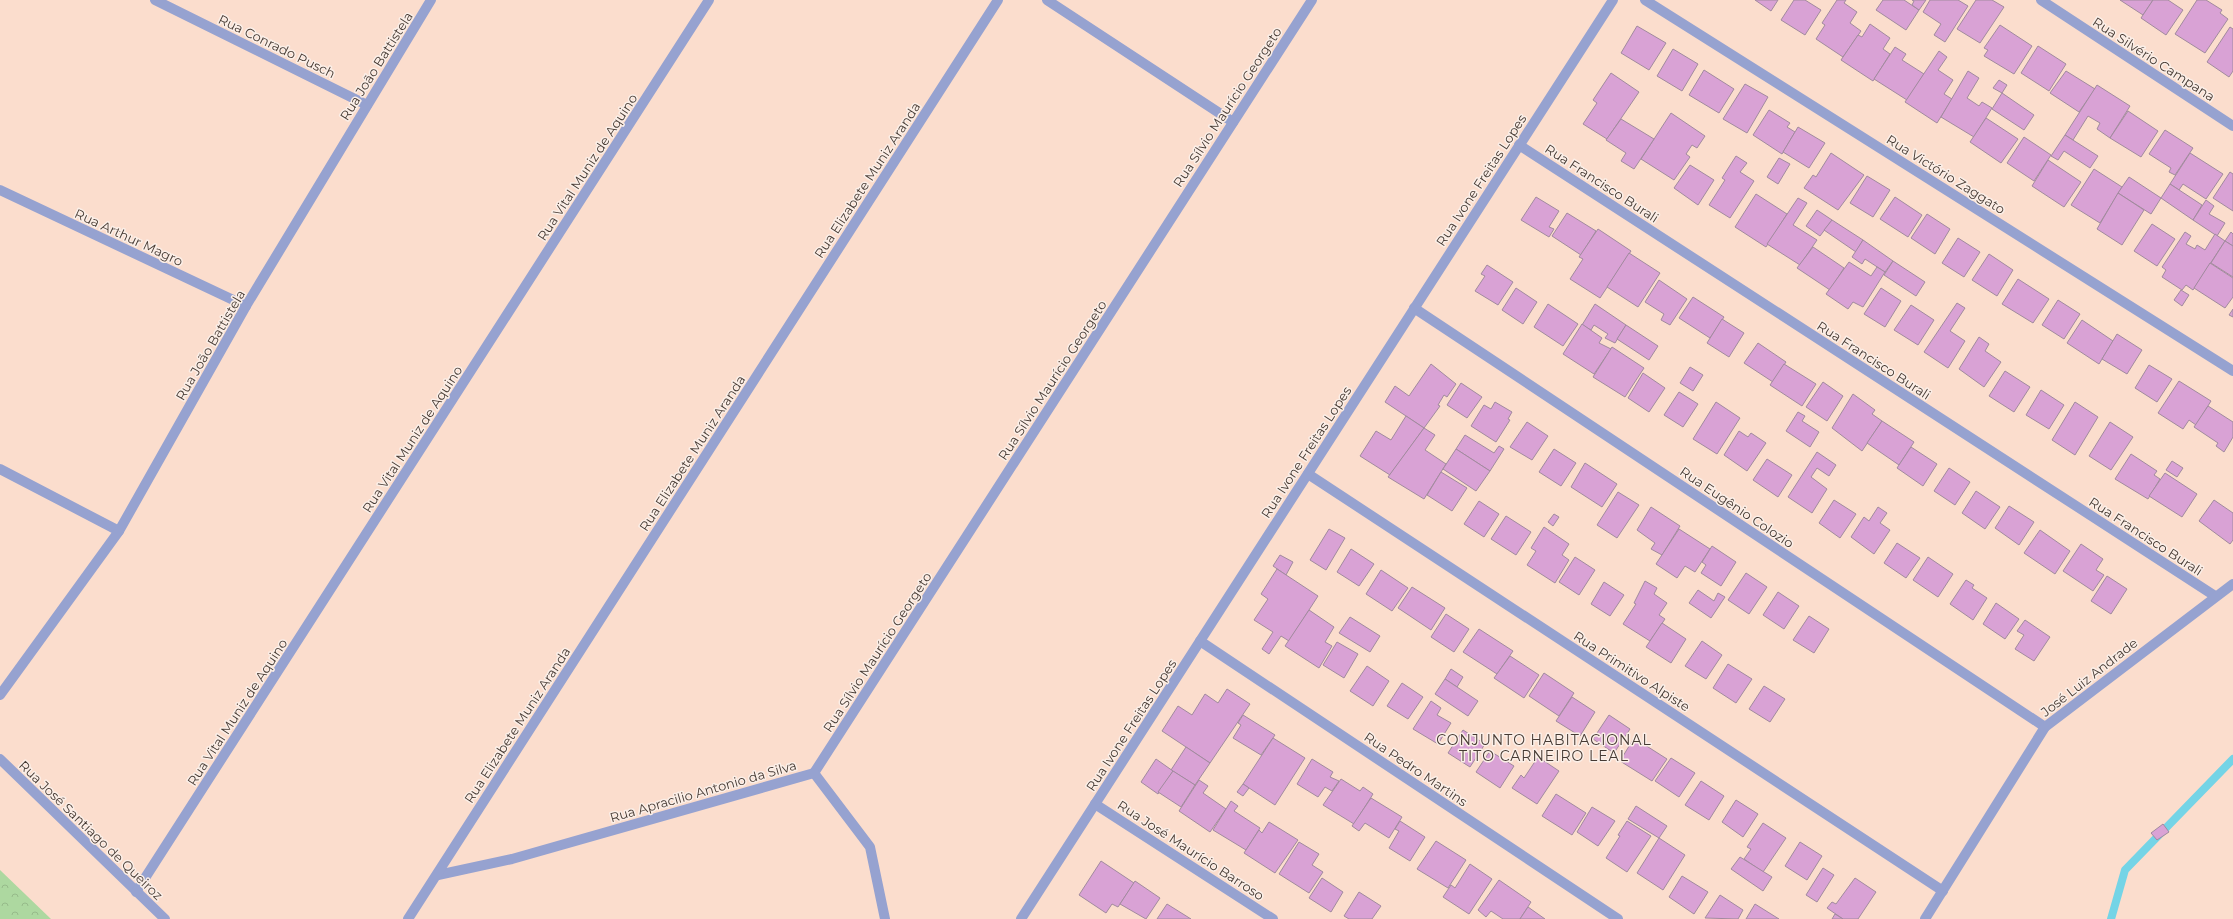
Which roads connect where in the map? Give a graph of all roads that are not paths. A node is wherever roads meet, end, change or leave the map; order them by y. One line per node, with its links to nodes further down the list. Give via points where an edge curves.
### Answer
1 (155, 0): 10 (street, Rua Conrado Pusch)
2 (432, 0): 10 (street, Rua João Battistela)
3 (709, 0): 31 (street, Rua Vital Muniz de Aquino)
4 (998, 0): 29 (street, Rua Elizabete Muniz Aranda)
5 (1047, 0): 11 (street)
6 (1312, 0): 11 (street, Rua Sílvio Maurício Georgeto)
7 (1613, 0): 13 (street, Rua Ivone Freitas Lopes)
8 (1646, 0): 17 (street, Rua Victório Zaggato)
9 (2041, 0): 12 (street, Rua Silvério Campana)
10 (366, 105): 15 (street, Rua João Battistela)
11 (1233, 122): 27 (street, Rua Sílvio Maurício Georgeto)
12 (2233, 126)
13 (1519, 145): 16 (street, Rua Ivone Freitas Lopes); 22 (street, Rua Francisco Burali)
14 (0, 190): 15 (street, Rua Arthur Magro)
15 (246, 306): 20 (street, Rua João Battistela)
16 (1414, 308): 19 (street, Rua Ivone Freitas Lopes); 25 (street, Rua Eugênio Colozio)
17 (2233, 371)
18 (0, 469): 20 (street)
19 (1308, 474): 23 (street, Rua Ivone Freitas Lopes); 30 (street, Rua Primitivo Alpiste)
20 (119, 531): 24 (street, Rua João Battistela)
21 (2233, 584): 22 (street, José Luiz Andrade)
22 (2215, 596): 25 (street, José Luiz Andrade)
23 (1200, 641): 28 (street, Rua Ivone Freitas Lopes); 37 (street, Rua Pedro Martins)
24 (0, 695)
25 (2045, 727): 30 (street, José Luiz Andrade)
26 (0, 759): 31 (street, Rua José Santiago de Queiroz)
27 (814, 774): 29 (street, Rua Apracilio Antonio da Silva, via 512,859); 34 (street, Rua Apracilio Antonio da Silva, via 870,847)
28 (1096, 804): 35 (street, Rua Ivone Freitas Lopes); 36 (street, Rua José Maurício Barroso)
29 (438, 874): 33 (street, Rua Elizabete Muniz Aranda)
30 (1942, 891): 38 (street, José Luiz Andrade)
31 (136, 892): 32 (street, Rua José Santiago de Queiroz)
32 (164, 919)
33 (408, 919)
34 (885, 919)
35 (1021, 919)
36 (1273, 919)
37 (1618, 919)
38 (1925, 919)

